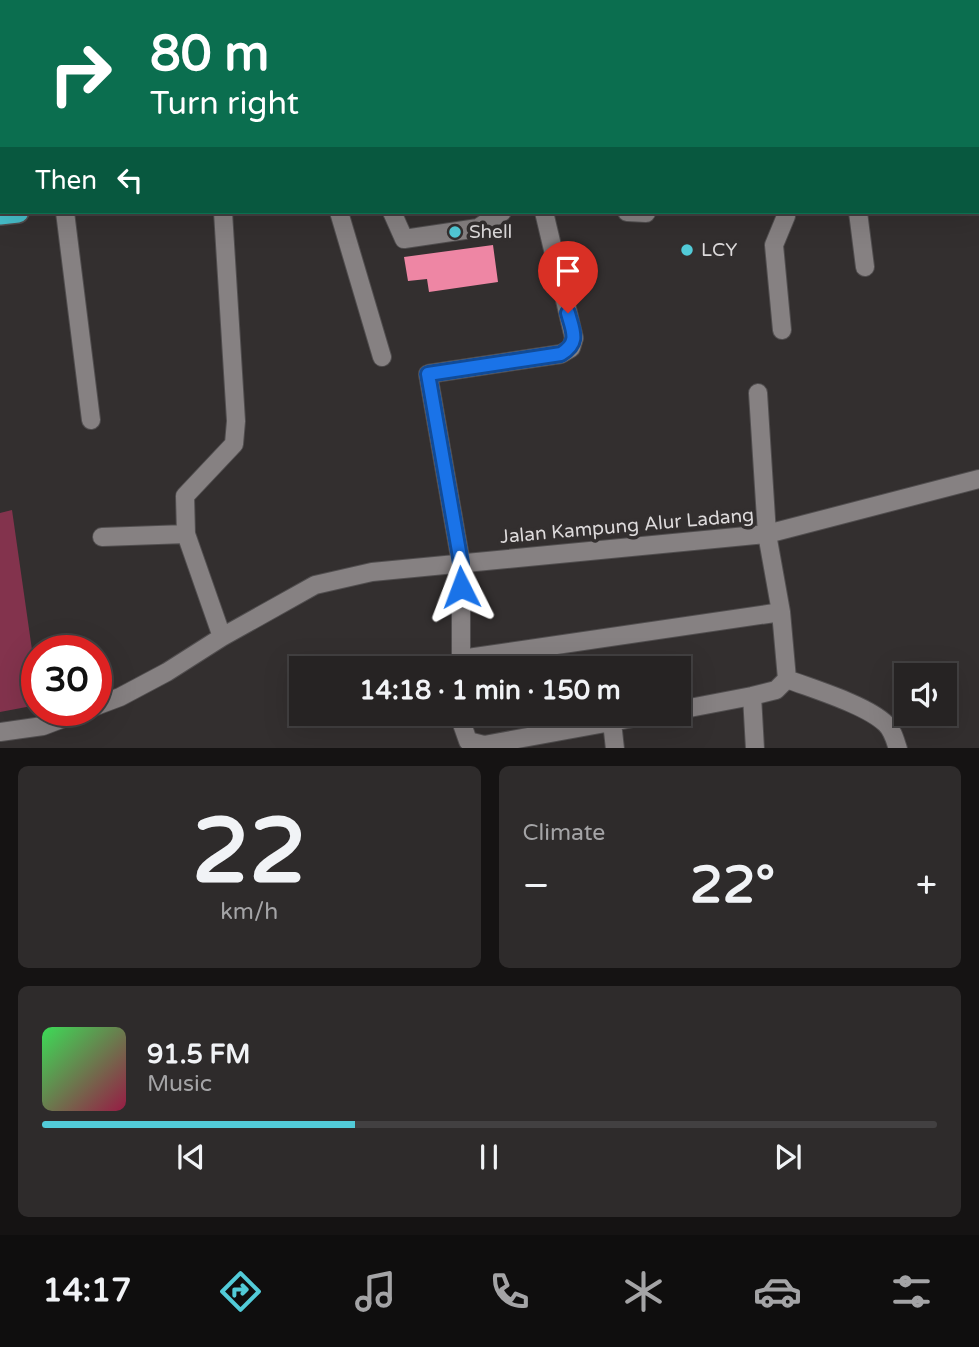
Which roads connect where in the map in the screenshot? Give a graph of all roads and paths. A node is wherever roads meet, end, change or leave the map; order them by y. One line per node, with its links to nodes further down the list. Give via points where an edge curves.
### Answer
1 (65, 214): 13 (street)
2 (223, 214): 15 (street, via 234,444 185,496)
3 (340, 214): 11 (street)
4 (393, 214): 5 (street, via 404,239 478,228)
5 (499, 214)
6 (544, 214): 18 (street, via 574,338 571,348 561,354 428,374)
7 (786, 214): 10 (street, via 774,245)
8 (858, 214): 9 (street)
9 (865, 267)
10 (782, 330)
11 (382, 357)
12 (758, 393): 16 (street)
13 (91, 420)
14 (979, 479): 16 (street, Jalan Kampung Alur Ladang)
15 (186, 534): 17 (street); 20 (street)
16 (768, 534): 18 (street, Jalan Kampung Alur Ladang); 19 (street)
17 (102, 537)
18 (461, 563): 20 (street, Jalan Kampung Alur Ladang, via 372,572 314,585); 21 (street)
19 (781, 612): 22 (street); 23 (street)
20 (222, 637): 25 (street, Jalan Kampung Alur Ladang)
21 (461, 656)
22 (510, 656)
23 (787, 679): 24 (street, via 776,690); 35 (street, via 869,712 886,723)
24 (752, 696): 26 (street); 34 (street)
25 (112, 700)
26 (691, 708)
27 (43, 726): 31 (street)
28 (462, 726): 32 (street)
29 (590, 726): 32 (street)
30 (612, 726): 33 (street)
31 (0, 732)
32 (466, 745)
33 (615, 748)
34 (755, 748)
35 (898, 748)

